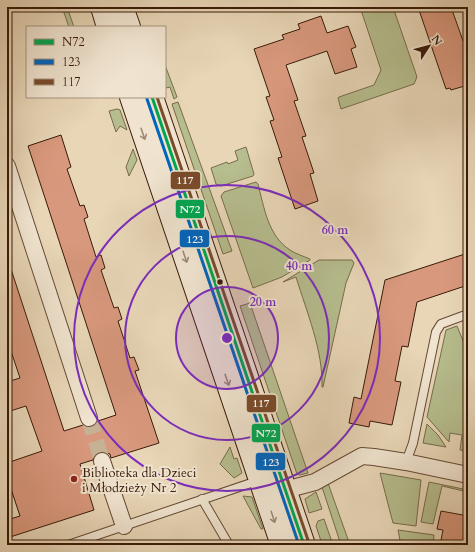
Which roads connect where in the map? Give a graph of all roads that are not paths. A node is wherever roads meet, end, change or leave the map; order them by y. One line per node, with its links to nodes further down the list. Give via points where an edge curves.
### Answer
1 (102, 7): 3 (street)
2 (122, 7): 4 (street)
3 (108, 26)
4 (129, 26)
5 (131, 98): 13 (street, one-way to 13)
6 (152, 98): 14 (street)
7 (7, 166): 9 (street)
8 (468, 314): 11 (lane, via 441,324 436,332 413,443)
9 (89, 418)
10 (102, 461): 16 (street)
11 (406, 462): 12 (street); 14 (street, via 362,456 320,480)
12 (468, 475)
13 (261, 480): 14 (street); 15 (lane); 19 (street, one-way to 19)
14 (285, 490): 20 (street)
15 (202, 499): 16 (lane); 18 (lane)
16 (124, 526): 17 (lane)
17 (68, 545)
18 (229, 545)
19 (282, 545)
20 (304, 545)

